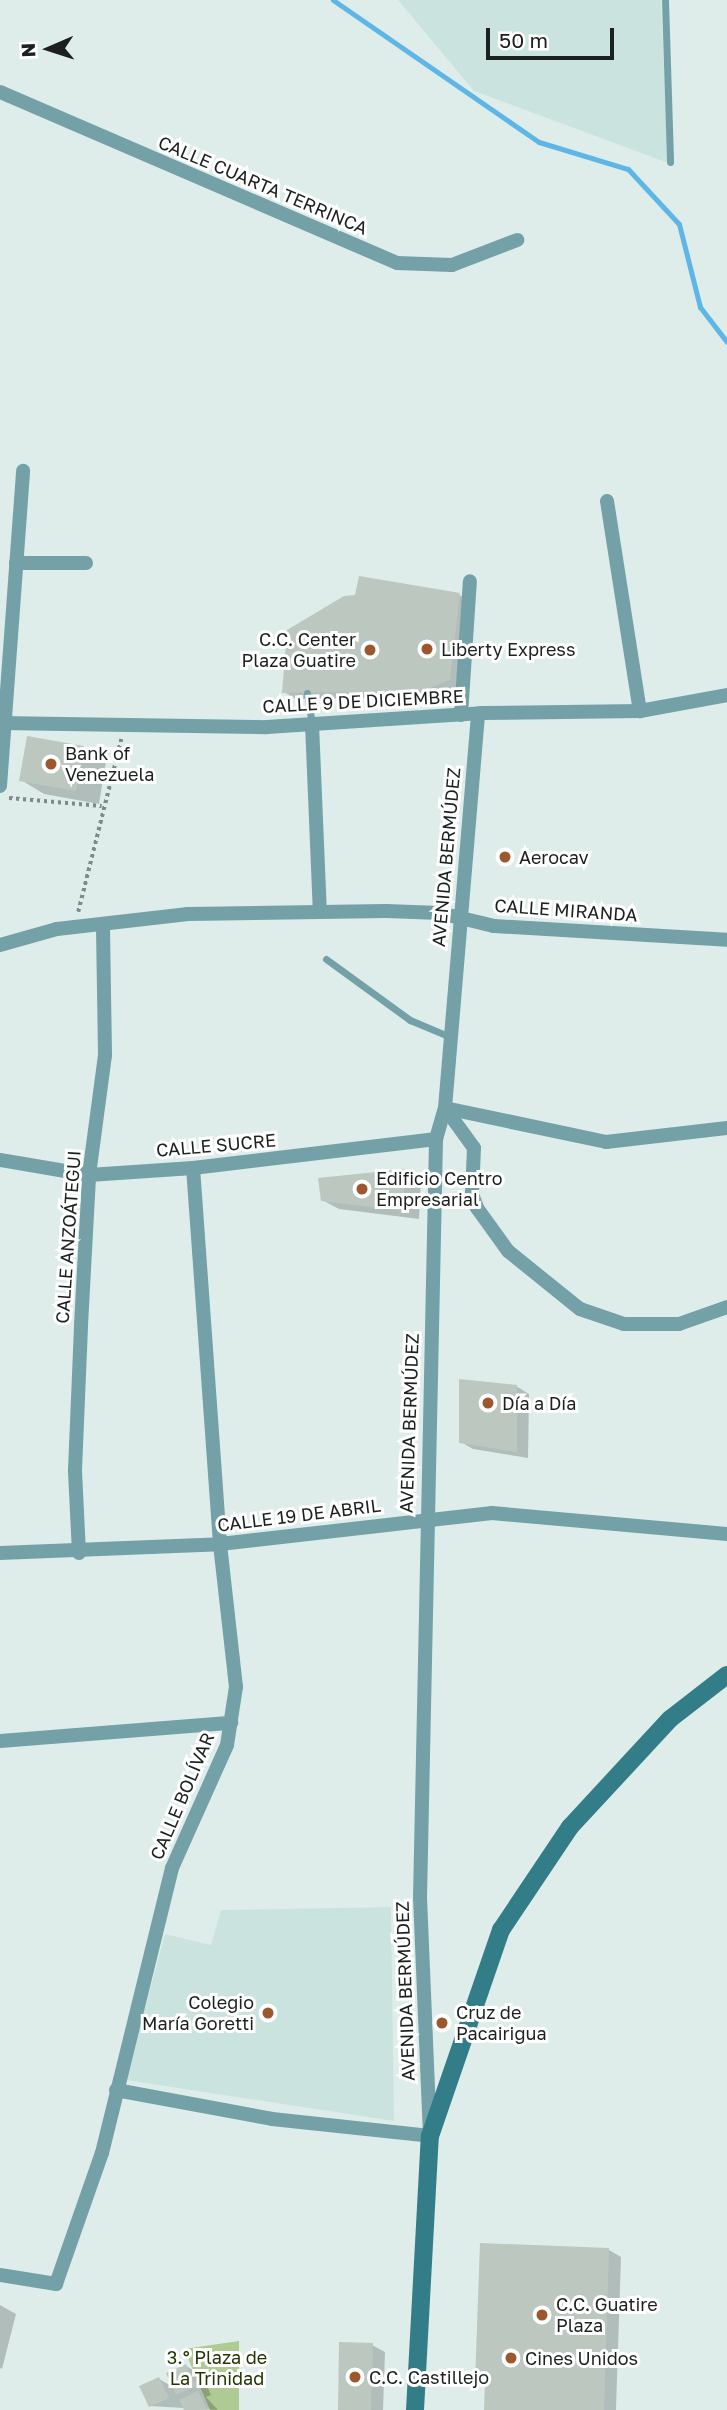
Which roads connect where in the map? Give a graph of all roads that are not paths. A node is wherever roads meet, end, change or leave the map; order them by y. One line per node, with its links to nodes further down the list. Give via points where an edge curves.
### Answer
1 (665, 0): 3 (lane)
2 (0, 92): 4 (street, CALLE CUARTA TERRINCA, via 397,263 452,265)
3 (670, 162)
4 (517, 240)
5 (23, 471): 7 (street)
6 (607, 501): 12 (street)
7 (16, 563): 8 (street); 15 (street)
8 (86, 563)
9 (470, 581): 14 (street)
10 (307, 693): 16 (lane)
11 (727, 695): 12 (street, CALLE 9 DE DICIEMBRE)
12 (640, 711): 13 (street, CALLE 9 DE DICIEMBRE)
13 (478, 713): 14 (street, CALLE 9 DE DICIEMBRE); 19 (street, AVENIDA BERMÚDEZ)
14 (461, 715): 16 (street, CALLE 9 DE DICIEMBRE)
15 (4, 723): 16 (street, CALLE 9 DE DICIEMBRE); 17 (street)
16 (312, 724): 18 (street)
17 (0, 786)
18 (320, 912): 19 (street, CALLE MIRANDA, via 440,913); 20 (street, CALLE MIRANDA, via 188,914)
19 (460, 918): 21 (street, CALLE MIRANDA, via 494,926); 24 (street, AVENIDA BERMÚDEZ)
20 (103, 924): 22 (street, CALLE MIRANDA); 30 (street, CALLE ANZOÁTEGUI, via 105,1055)
21 (727, 940)
22 (0, 945)
23 (326, 959): 24 (lane, via 410,1020)
24 (448, 1036): 25 (street, AVENIDA BERMÚDEZ)
25 (445, 1108): 26 (street, via 606,1142); 27 (street, AVENIDA BERMÚDEZ); 31 (street, via 474,1148 472,1194 484,1218 508,1251 580,1309 624,1324 680,1324)
26 (727, 1128)
27 (436, 1139): 29 (street, CALLE SUCRE); 32 (street, AVENIDA BERMÚDEZ)
28 (0, 1160): 30 (street, CALLE SUCRE)
29 (193, 1168): 30 (street, CALLE SUCRE); 34 (street, CALLE BOLÍVAR)
30 (89, 1175): 36 (street, CALLE ANZOÁTEGUI, via 75,1470)
31 (727, 1307)
32 (426, 1518): 33 (street, CALLE 19 DE ABRIL, via 492,1513); 34 (street, CALLE 19 DE ABRIL); 41 (street, AVENIDA BERMÚDEZ, via 420,1898)
33 (727, 1534)
34 (220, 1545): 36 (street, CALLE 19 DE ABRIL); 38 (street, CALLE BOLÍVAR, via 236,1687)
35 (0, 1553): 36 (street, CALLE 19 DE ABRIL)
36 (79, 1553)
37 (727, 1675): 41 (main road, via 670,1718 570,1827 501,1930)
38 (231, 1723): 39 (street); 40 (street, CALLE BOLÍVAR, via 227,1745 172,1868)
39 (0, 1741)
40 (116, 2090): 41 (street, via 272,2119); 42 (street, CALLE BOLÍVAR, via 102,2153 56,2284)
41 (430, 2136): 43 (main road)
42 (0, 2275)
43 (415, 2410)

